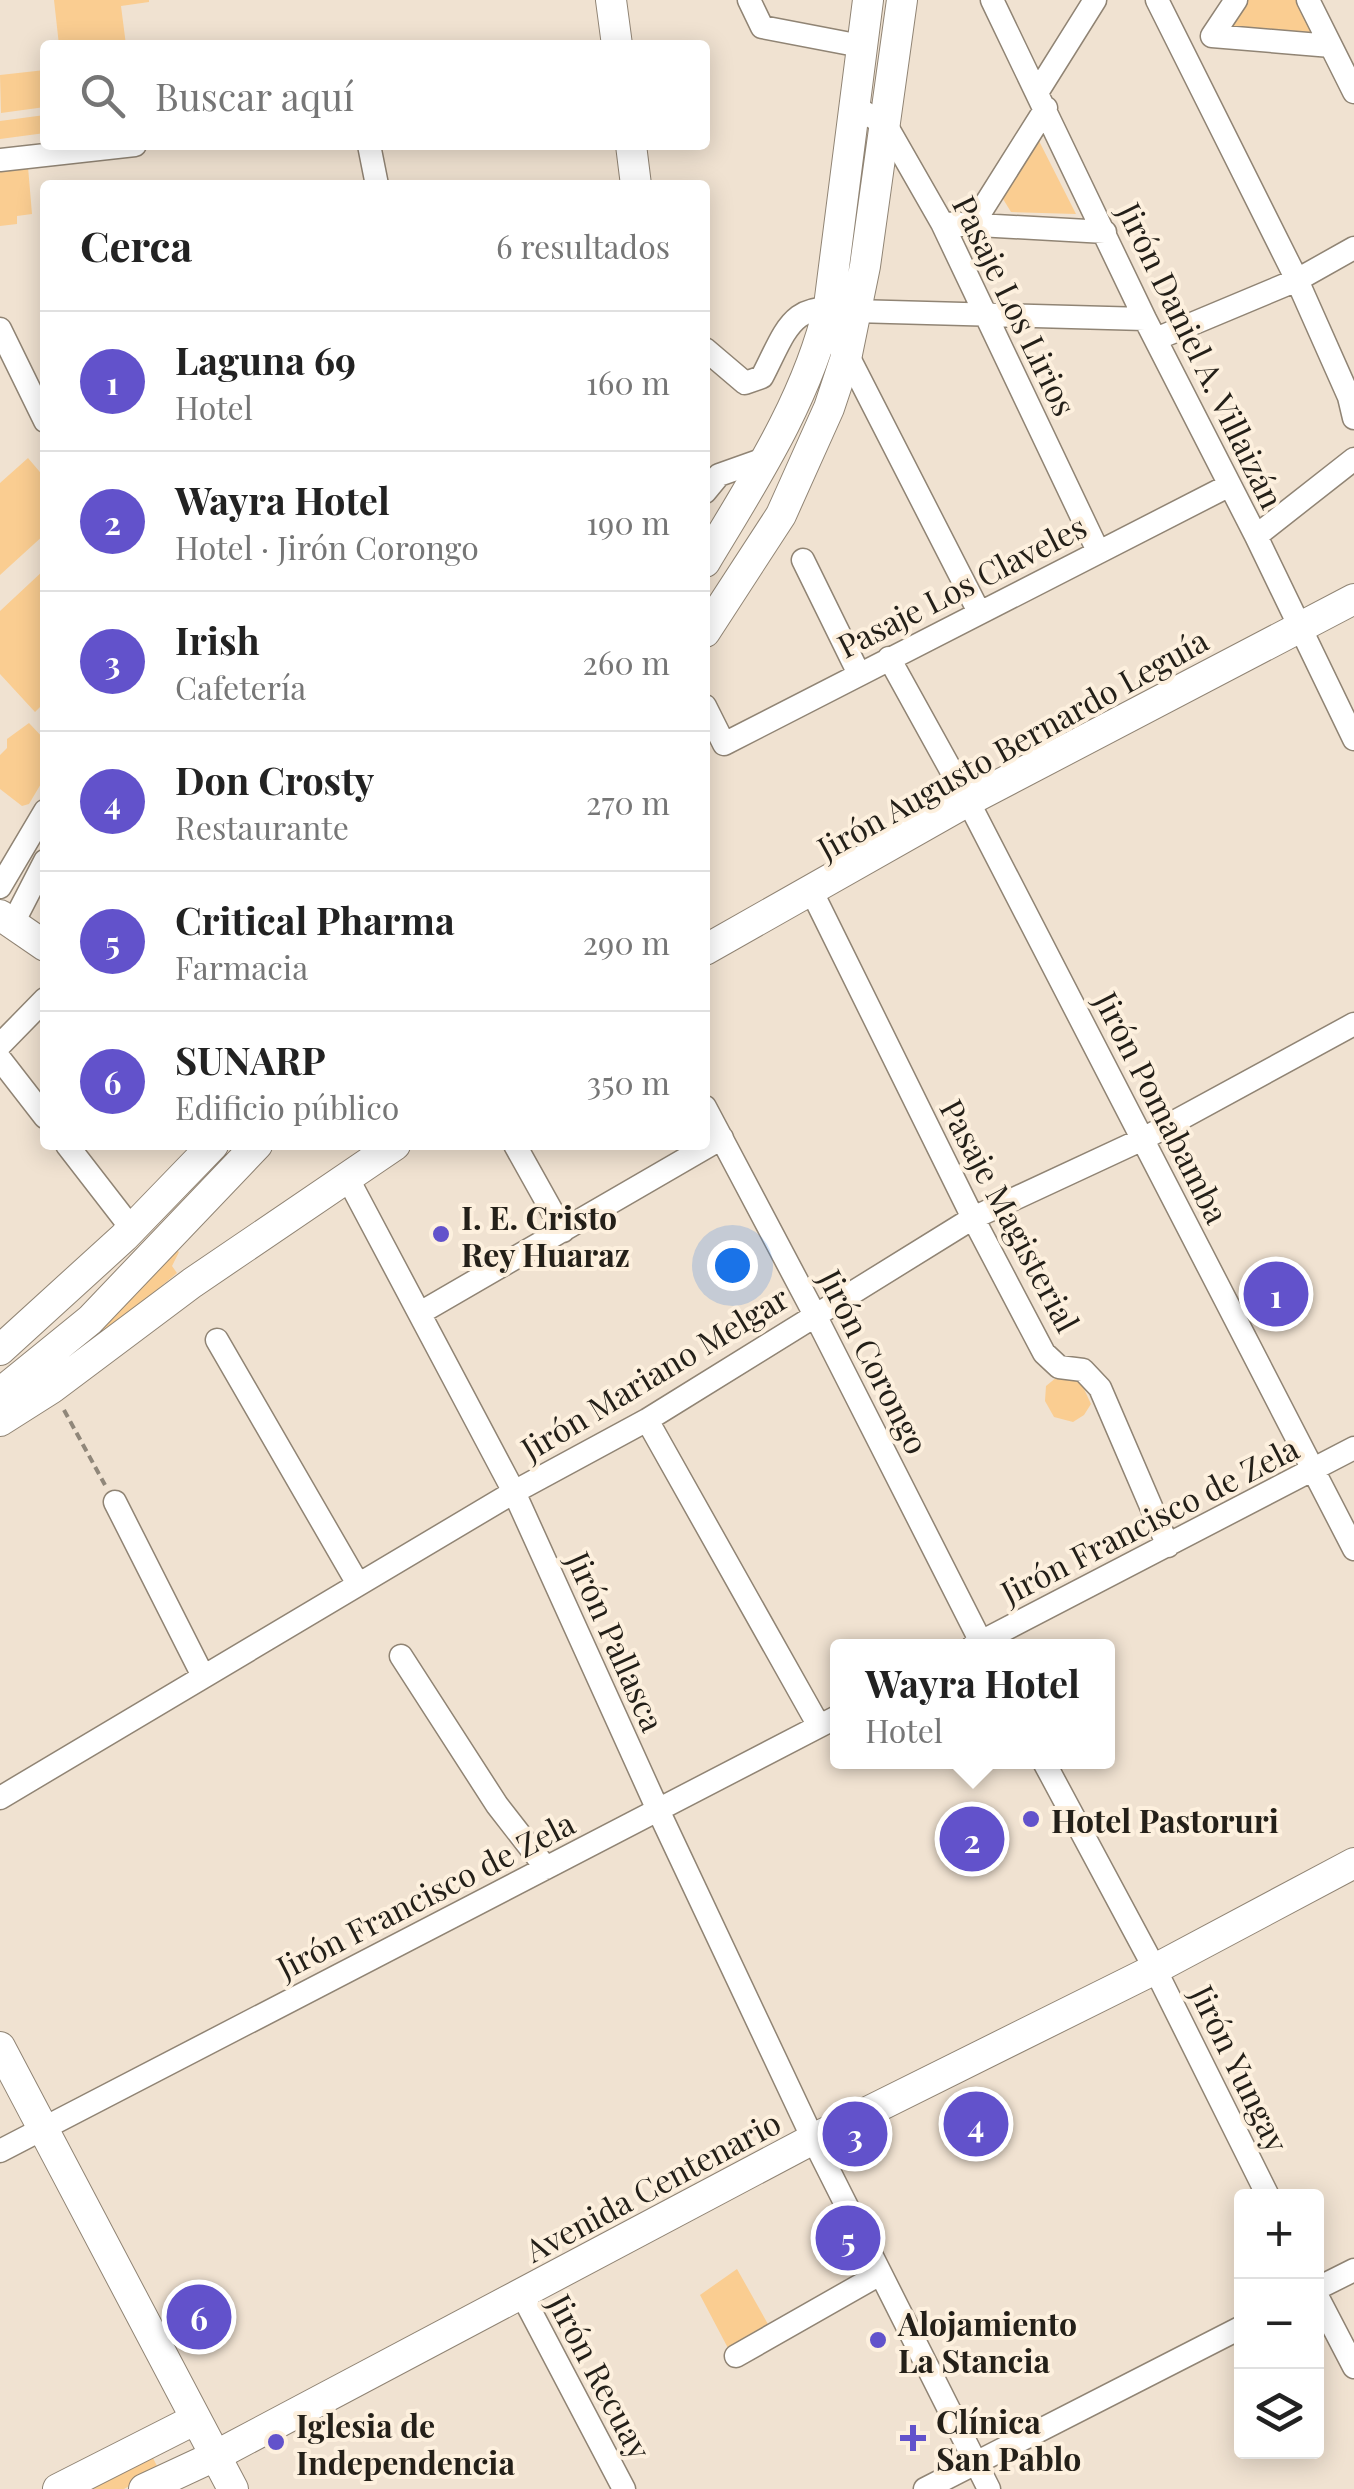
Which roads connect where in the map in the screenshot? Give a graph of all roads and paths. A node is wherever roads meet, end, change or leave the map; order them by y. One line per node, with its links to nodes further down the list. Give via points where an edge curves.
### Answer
1 (611, 0): 10 (main road)
2 (749, 0): 11 (street, via 762,26)
3 (868, 0): 11 (main road)
4 (902, 0): 16 (main road)
5 (992, 0): 14 (street, Jirón Daniel A. Villaizán)
6 (1095, 0): 14 (street)
7 (1157, 0): 27 (street)
8 (1236, 0): 12 (street, via 1212,36)
9 (1308, 0): 12 (street)
10 (616, 40)
11 (861, 46): 15 (main road)
12 (1331, 46): 13 (street)
13 (1354, 92)
14 (1042, 99): 24 (street); 25 (street, Jirón Daniel A. Villaizán)
15 (852, 104): 16 (street, Pasaje Los Lirios); 28 (main road)
16 (886, 125): 23 (street, Pasaje Los Lirios); 28 (main road, via 866,266)
17 (90, 150): 20 (street)
18 (370, 150): 21 (street)
19 (632, 150): 22 (main road)
20 (0, 160)
21 (376, 180)
22 (636, 180)
23 (942, 223): 24 (street); 29 (street, Pasaje Los Lirios)
24 (973, 224): 25 (street)
25 (1104, 232): 31 (street, Jirón Daniel A. Villaizán)
26 (1354, 248): 27 (street)
27 (1296, 280): 31 (street); 35 (street)
28 (842, 308): 29 (street); 32 (main road); 33 (street, via 806,310 789,326 762,377 745,383)
29 (987, 315): 31 (street); 41 (street, Pasaje Los Lirios)
30 (0, 329): 34 (street)
31 (1150, 329): 39 (street, Jirón Daniel A. Villaizán)
32 (834, 346): 36 (main road); 45 (street); 46 (main road, via 829,408 780,515)
33 (710, 353)
34 (35, 384)
35 (1354, 418)
36 (764, 459): 38 (street, via 719,475); 42 (main road)
37 (1354, 459): 40 (street)
38 (710, 486)
39 (1228, 486): 40 (street, Jirón Daniel A. Villaizán); 41 (street, Pasaje Los Claveles)
40 (1256, 536): 47 (street, Jirón Daniel A. Villaizán)
41 (1098, 552): 45 (street, Pasaje Los Claveles)
42 (710, 553)
43 (803, 560): 49 (street)
44 (1354, 599): 47 (main road, Jirón Augusto Bernardo Leguía)
45 (979, 612): 48 (street, Pasaje Los Claveles)
46 (710, 624)
47 (1299, 628): 51 (street, Jirón Daniel A. Villaizán); 52 (main road, Jirón Augusto Bernardo Leguía)
48 (889, 658): 49 (street, Pasaje Los Claveles); 52 (street, Jirón Pomabamba)
49 (859, 674): 50 (street, Pasaje Los Claveles, via 724,744)
50 (710, 716)
51 (1354, 739)
52 (968, 802): 56 (main road, Jirón Augusto Bernardo Leguía); 67 (street, Jirón Pomabamba)
53 (40, 819): 55 (street)
54 (40, 869): 57 (street)
55 (0, 887)
56 (812, 892): 59 (main road, Jirón Augusto Bernardo Leguía); 76 (street, Pasaje Magisterial)
57 (7, 919): 58 (main road)
58 (40, 942)
59 (710, 947)
60 (40, 1004): 62 (street)
61 (1354, 1024): 67 (street, Jirón Mariano Melgar)
62 (0, 1045)
63 (0, 1059): 64 (street)
64 (40, 1111)
65 (710, 1116): 66 (street, Jirón Corongo)
66 (722, 1138): 68 (street); 80 (street, Jirón Corongo)
67 (1143, 1139): 76 (street, Jirón Mariano Melgar); 88 (street, Jirón Pomabamba)
68 (710, 1145)
69 (71, 1150): 77 (street)
70 (208, 1150): 77 (main road)
71 (252, 1150): 84 (main road, via 90,1320)
72 (387, 1150): 75 (main road)
73 (518, 1150): 78 (street)
74 (701, 1150): 78 (street)
75 (348, 1177): 79 (street, Jirón Pallasca); 83 (main road)
76 (972, 1218): 80 (street, Jirón Mariano Melgar); 91 (street, Pasaje Magisterial, via 1044,1354 1059,1367 1083,1370 1100,1388)
77 (132, 1229): 82 (main road)
78 (563, 1231): 79 (street)
79 (420, 1313): 89 (street, Jirón Pallasca)
80 (816, 1314): 85 (street, Jirón Mariano Melgar); 94 (street, Jirón Corongo)
81 (217, 1340): 93 (street)
82 (0, 1350)
83 (52, 1388): 86 (main road); 90 (path)
84 (0, 1393)
85 (647, 1420): 89 (street, Jirón Mariano Melgar); 98 (street)
86 (0, 1421)
87 (1354, 1448): 88 (street, Jirón Francisco de Zela)
88 (1314, 1470): 91 (street, Jirón Francisco de Zela); 92 (street, Jirón Pomabamba)
89 (514, 1492): 93 (street, Jirón Mariano Melgar); 101 (street, Jirón Pallasca)
90 (115, 1502): 97 (street)
91 (1168, 1546): 95 (street, Jirón Francisco de Zela)
92 (1354, 1550)
93 (358, 1584): 97 (street, Jirón Mariano Melgar)
94 (976, 1639)
95 (990, 1639)
96 (401, 1656): 103 (street)
97 (203, 1676): 100 (street, Jirón Mariano Melgar)
98 (828, 1722): 101 (street, Jirón Francisco de Zela)
99 (1048, 1769): 104 (street)
100 (0, 1798)
101 (658, 1810): 103 (street, Jirón Francisco de Zela); 107 (street, Jirón Pallasca)
102 (1354, 1862): 104 (main road, Avenida Centenario)
103 (546, 1868): 106 (street, Jirón Francisco de Zela)
104 (1155, 1969): 107 (main road, Avenida Centenario); 109 (street, Jirón Yungay)
105 (0, 2047): 106 (main road)
106 (42, 2128): 108 (street, Jirón Francisco de Zela); 118 (main road)
107 (813, 2139): 111 (street, Jirón Pallasca); 113 (main road, Avenida Centenario)
108 (0, 2151)
109 (1265, 2189)
110 (1354, 2270): 112 (street)
111 (880, 2274): 116 (street); 120 (street, Jirón Pallasca)
112 (1324, 2287)
113 (521, 2294): 119 (main road, Avenida Centenario); 124 (street, Jirón Recuay)
114 (1324, 2308): 117 (street)
115 (1234, 2331): 120 (street)
116 (736, 2356)
117 (1354, 2368)
118 (196, 2419): 119 (main road); 121 (main road)
119 (215, 2456): 122 (main road, Avenida Centenario); 123 (main road)
120 (975, 2462): 125 (street); 126 (street, Jirón Pallasca)
121 (58, 2489)
122 (144, 2489)
123 (232, 2489)
124 (624, 2489)
125 (925, 2489)
126 (989, 2489)

